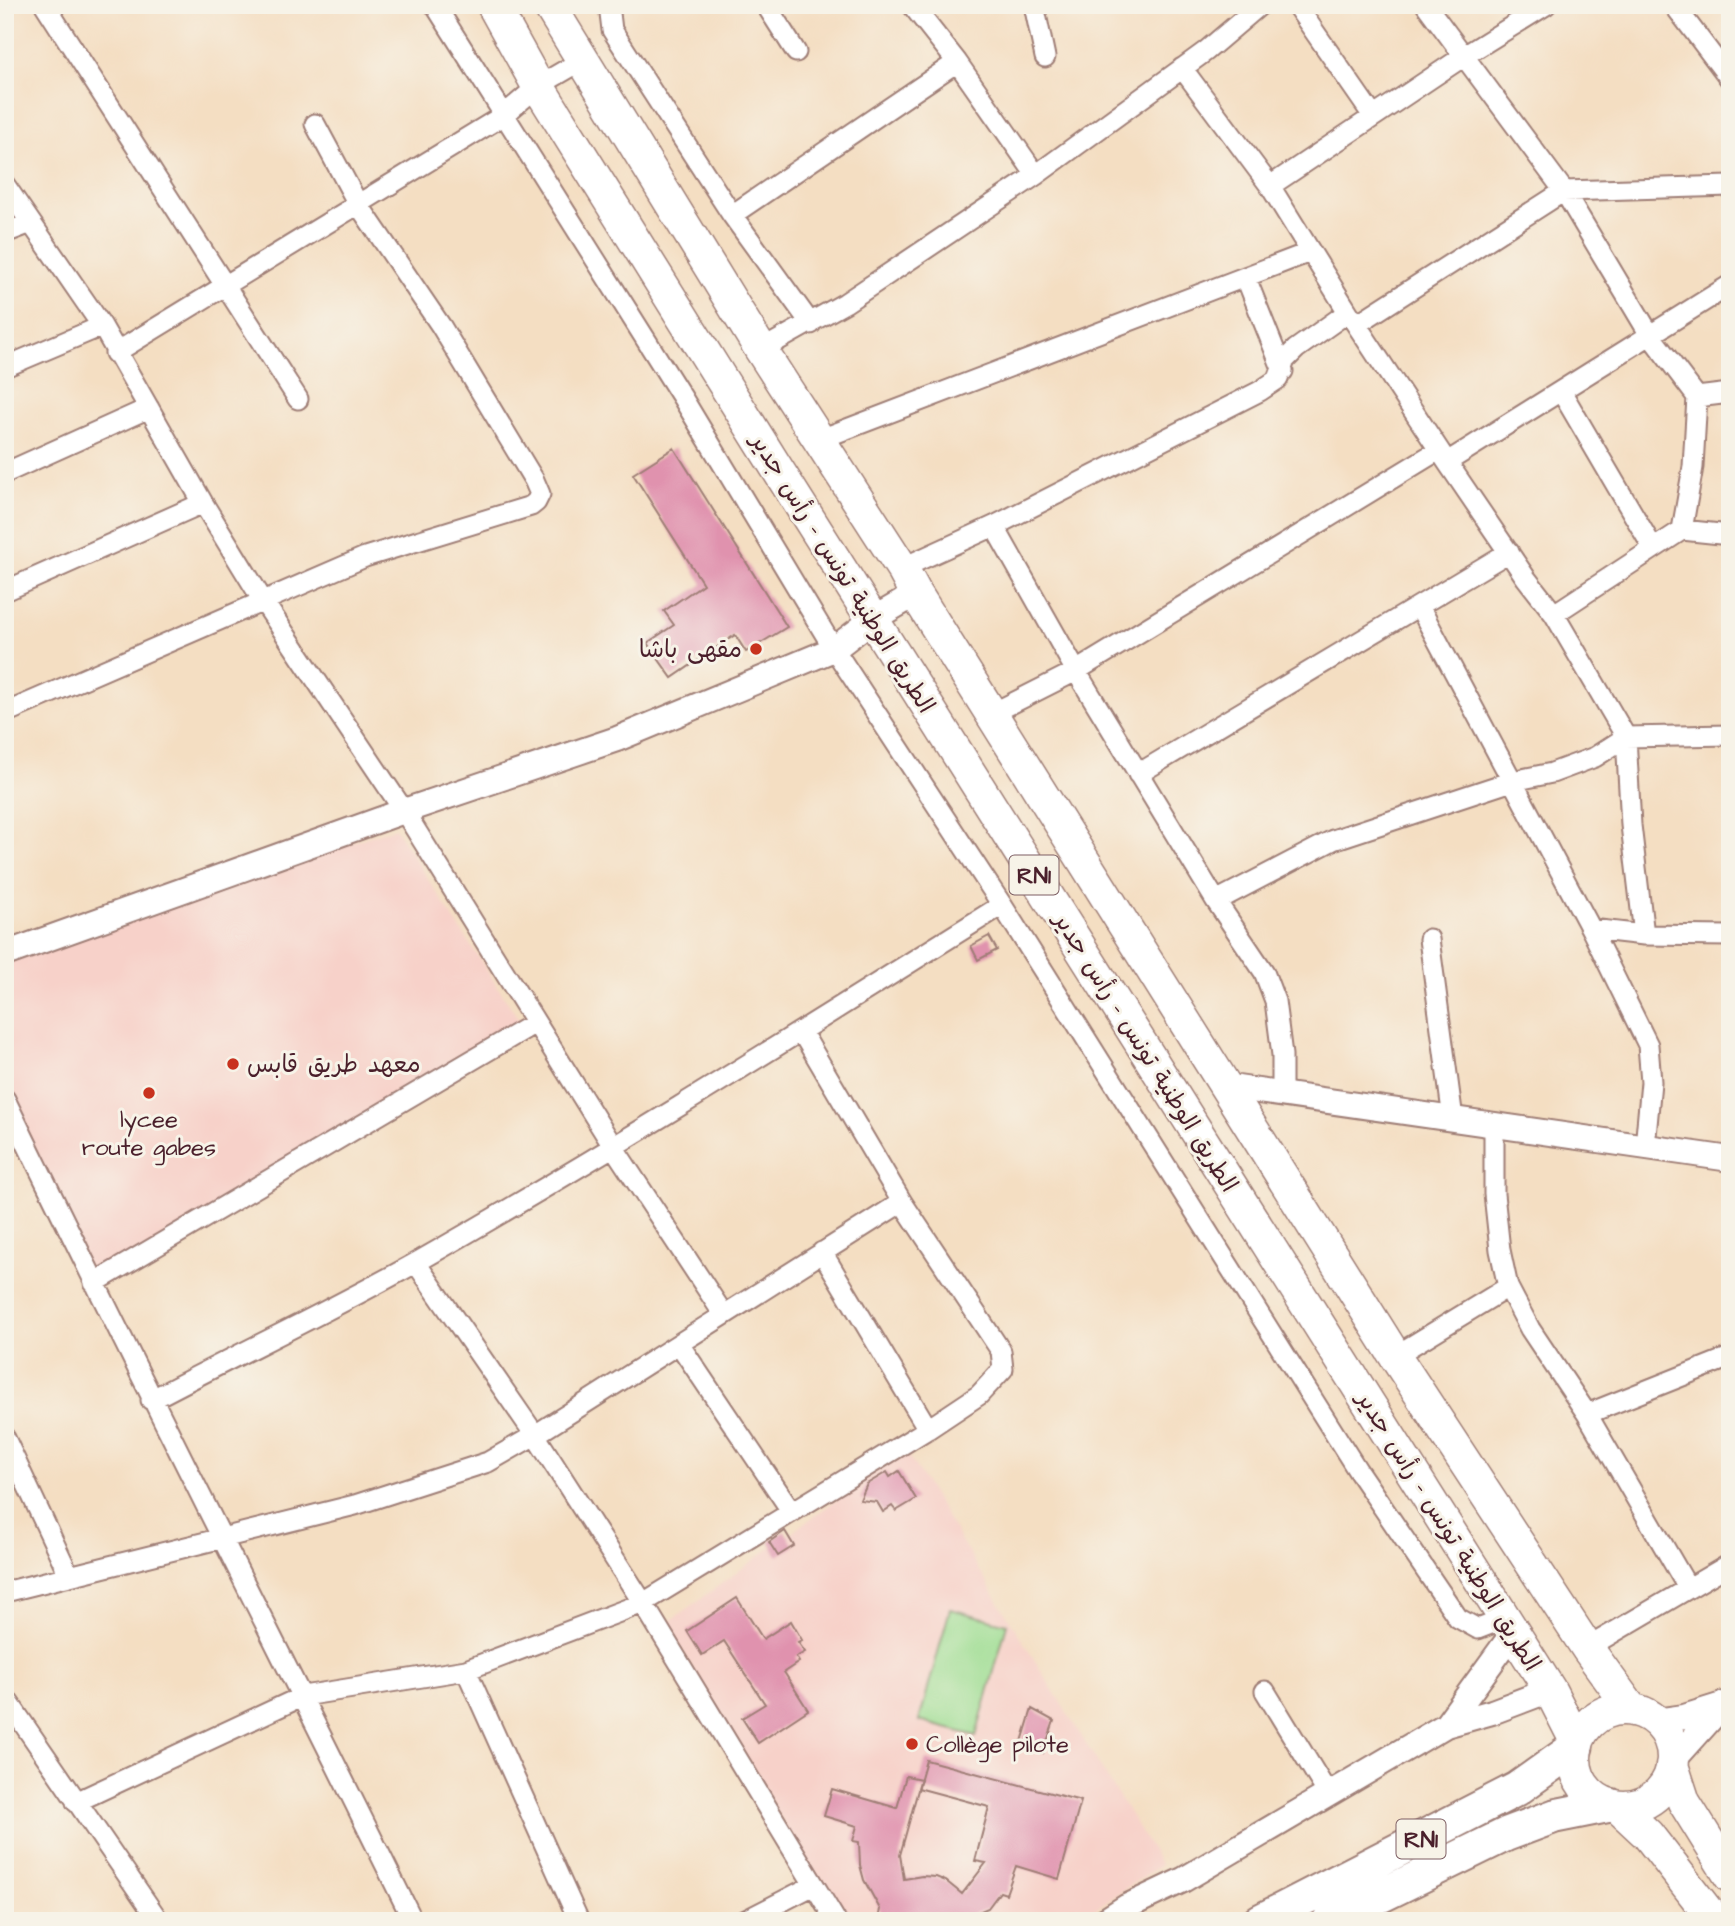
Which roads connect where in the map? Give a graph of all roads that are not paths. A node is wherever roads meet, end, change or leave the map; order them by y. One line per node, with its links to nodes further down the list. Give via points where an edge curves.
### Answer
1 (46, 5): 37 (street)
2 (435, 5): 22 (street)
3 (493, 5): 21 (main road, الطريق الوطنية تونس - رأس جدير / RN1)
4 (549, 5): 17 (main road, الطريق الوطنية تونس - رأس جدير / RN1)
5 (609, 5): 31 (street, via 612,30)
6 (766, 5): 14 (street)
7 (912, 5): 18 (street)
8 (1034, 5): 16 (street)
9 (1260, 5): 19 (street)
10 (1296, 5): 23 (street)
11 (1426, 5): 15 (street)
12 (1546, 5): 15 (street)
13 (1674, 5): 20 (street)
14 (796, 52)
15 (1464, 56): 23 (street); 29 (street)
16 (1045, 57)
17 (581, 61): 21 (street); 42 (main road, الطريق الوطنية تونس - رأس جدير / RN1)
18 (957, 62): 25 (street); 31 (street)
19 (1182, 68): 25 (street); 27 (street)
20 (1730, 79)
21 (538, 86): 22 (street); 65 (main road, الطريق الوطنية تونس - رأس جدير / RN1)
22 (504, 115): 30 (street); 66 (street)
23 (1373, 116): 27 (street)
24 (314, 124): 30 (street)
25 (1036, 175): 39 (street)
26 (5, 185): 32 (street)
27 (1269, 186): 34 (street)
28 (1730, 186): 29 (street)
29 (1564, 191): 38 (street); 41 (street)
30 (358, 204): 37 (street); 62 (street, via 441,326 540,494 531,506 365,557)
31 (732, 215): 39 (street)
32 (31, 223): 33 (street); 40 (street)
33 (5, 233)
34 (1310, 251): 35 (street); 38 (street)
35 (1246, 278): 45 (street); 51 (street)
36 (1730, 285): 41 (street)
37 (225, 287): 43 (street); 49 (street)
38 (1352, 318): 45 (street, via 1296,349 1285,360); 52 (street)
39 (811, 324): 42 (street)
40 (102, 326): 43 (street); 44 (street)
41 (1650, 335): 46 (street); 48 (street)
42 (761, 351): 51 (main road, الطريق الوطنية تونس - رأس جدير / RN1)
43 (116, 353): 50 (street)
44 (5, 368)
45 (1283, 371): 55 (street, via 1260,391)
46 (1561, 391): 52 (street); 58 (street)
47 (1730, 393): 48 (street)
48 (1697, 397): 56 (street, via 1693,467)
49 (298, 399)
50 (149, 408): 53 (street); 54 (street)
51 (818, 440): 60 (main road, الطريق الوطنية تونس - رأس جدير / RN1)
52 (1443, 456): 59 (street); 67 (street)
53 (5, 473)
54 (203, 503): 61 (street); 62 (street)
55 (994, 526): 60 (street); 67 (street)
56 (1682, 530): 57 (street); 58 (street)
57 (1730, 535)
58 (1653, 548): 64 (street)
59 (1509, 552): 63 (street); 64 (street)
60 (909, 581): 65 (street); 69 (main road, الطريق الوطنية تونس - رأس جدير / RN1)
61 (5, 591)
62 (263, 601): 68 (street); 74 (street)
63 (1419, 606): 72 (street); 73 (street)
64 (1554, 614): 71 (street)
65 (873, 619): 66 (street); 113 (main road, الطريق الوطنية تونس - رأس جدير / RN1)
66 (834, 649): 74 (street, via 617,739); 76 (street)
67 (1076, 671): 69 (street); 72 (street)
68 (5, 713)
69 (991, 714): 84 (main road, الطريق الوطنية تونس - رأس جدير / RN1)
70 (1730, 735): 71 (street)
71 (1626, 737): 73 (street, via 1595,757 1552,773); 78 (street, via 1630,825)
72 (1138, 774): 75 (street)
73 (1511, 781): 75 (street, via 1333,840); 77 (street)
74 (404, 811): 81 (street); 82 (street)
75 (1216, 901): 85 (street, via 1264,972 1275,1001)
76 (1002, 905): 83 (street); 113 (street, via 1358,1471 1447,1604 1458,1618 1478,1629)
77 (1591, 929): 78 (street); 89 (street, via 1648,1045 1651,1082)
78 (1644, 935): 79 (street)
79 (1730, 936)
80 (1429, 939): 87 (street)
81 (5, 954)
82 (536, 1023): 90 (street); 95 (street)
83 (801, 1031): 90 (street); 92 (street)
84 (1224, 1086): 85 (street); 99 (main road, الطريق الوطنية تونس - رأس جدير / RN1)
85 (1283, 1094): 87 (street)
86 (5, 1099): 95 (street)
87 (1453, 1119): 88 (street)
88 (1494, 1125): 89 (street); 96 (street, via 1494,1194)
89 (1645, 1147): 91 (street)
90 (614, 1148): 94 (street); 97 (street)
91 (1730, 1159)
92 (902, 1202): 93 (street); 103 (street, via 1001,1351 1003,1369 985,1389)
93 (822, 1252): 97 (street); 103 (street)
94 (416, 1263): 101 (street); 104 (street)
95 (94, 1283): 101 (street)
96 (1508, 1287): 99 (street); 102 (street, via 1530,1329)
97 (724, 1315): 98 (street)
98 (679, 1344): 104 (street); 106 (street)
99 (1395, 1356): 114 (main road, الطريق الوطنية تونس - رأس جدير / RN1)
100 (1730, 1357): 102 (street)
101 (151, 1399): 107 (street)
102 (1587, 1414): 110 (street)
103 (928, 1429): 106 (street)
104 (535, 1435): 107 (street, via 488,1462 355,1504); 112 (street)
105 (5, 1438): 109 (street)
106 (792, 1512): 112 (street)
107 (224, 1538): 109 (street); 118 (street)
108 (1730, 1564): 110 (street)
109 (69, 1575): 111 (street)
110 (1688, 1588): 114 (street)
111 (5, 1592)
112 (643, 1603): 115 (street); 129 (street)
113 (1508, 1626): 116 (main road, الطريق الوطنية تونس - رأس جدير / RN1); 122 (street)
114 (1587, 1648): 121 (main road, الطريق الوطنية تونس - رأس جدير / RN1)
115 (466, 1670): 118 (street); 133 (street)
116 (1550, 1690): 122 (street); 123 (main road, الطريق الوطنية تونس - رأس جدير / RN1)
117 (1265, 1691): 125 (street)
118 (303, 1696): 126 (street); 132 (street)
119 (5, 1697): 126 (street)
120 (1727, 1703): 121 (street, via 1684,1717); 124 (street)
121 (1644, 1716): 123 (main road, RN1, via 1619,1709 1605,1713 1583,1730); 124 (main road, RN1, via 1669,1740)
122 (1446, 1725): 125 (street)
123 (1576, 1745): 127 (main road, RN1, via 1574,1762 1585,1789); 137 (highway, RN1, via 1517,1789)
124 (1672, 1763): 127 (main road, RN1, via 1659,1792 1640,1804); 128 (main road, RN1, via 1684,1802)
125 (1328, 1794): 130 (street)
126 (76, 1802): 131 (street)
127 (1614, 1806): 138 (highway, RN1, via 1555,1816 1507,1834); 139 (main road, RN1, via 1648,1835)
128 (1730, 1876)
129 (814, 1885): 134 (street); 135 (street)
130 (1129, 1914): 136 (street)
131 (159, 1921)
132 (413, 1921)
133 (579, 1921)
134 (744, 1921)
135 (836, 1921)
136 (1104, 1921)
137 (1260, 1921)
138 (1328, 1921)
139 (1715, 1921)

